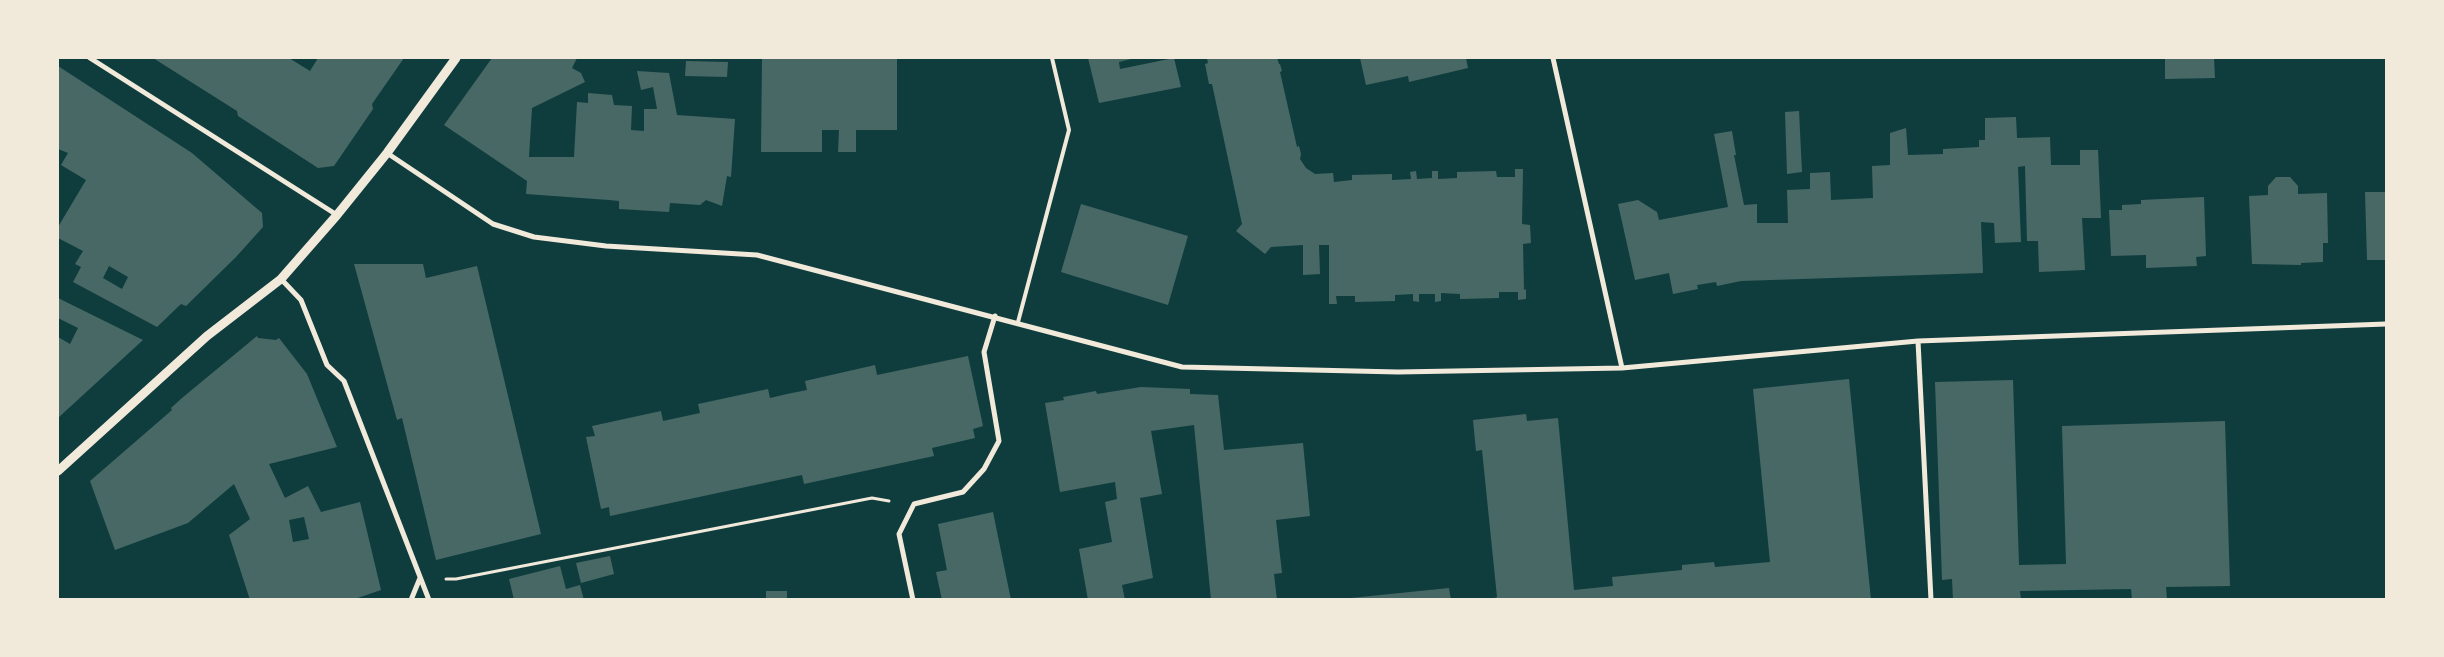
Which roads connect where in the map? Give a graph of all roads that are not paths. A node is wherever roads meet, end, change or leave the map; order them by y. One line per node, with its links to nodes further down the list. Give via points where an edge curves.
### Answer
1 (90, 58): 6 (street)
2 (456, 58): 5 (street)
3 (1052, 58): 9 (lane, via 1070,130)
4 (1553, 58): 12 (street)
5 (386, 153): 6 (street); 8 (street, via 493,224 534,237 606,246 758,255)
6 (337, 215): 7 (street)
7 (281, 278): 13 (street, via 207,336); 14 (street, via 301,300 327,365 344,381)
8 (996, 316): 9 (street); 17 (street, via 984,352 999,441 984,469 963,492 914,504 899,534)
9 (1018, 322): 12 (street, via 1182,367 1398,372)
10 (2386, 324): 11 (street)
11 (1918, 341): 12 (street); 18 (street)
12 (1622, 368)
13 (58, 471)
14 (420, 577): 15 (street); 16 (street)
15 (411, 600)
16 (430, 600)
17 (913, 600)
18 (1931, 600)

